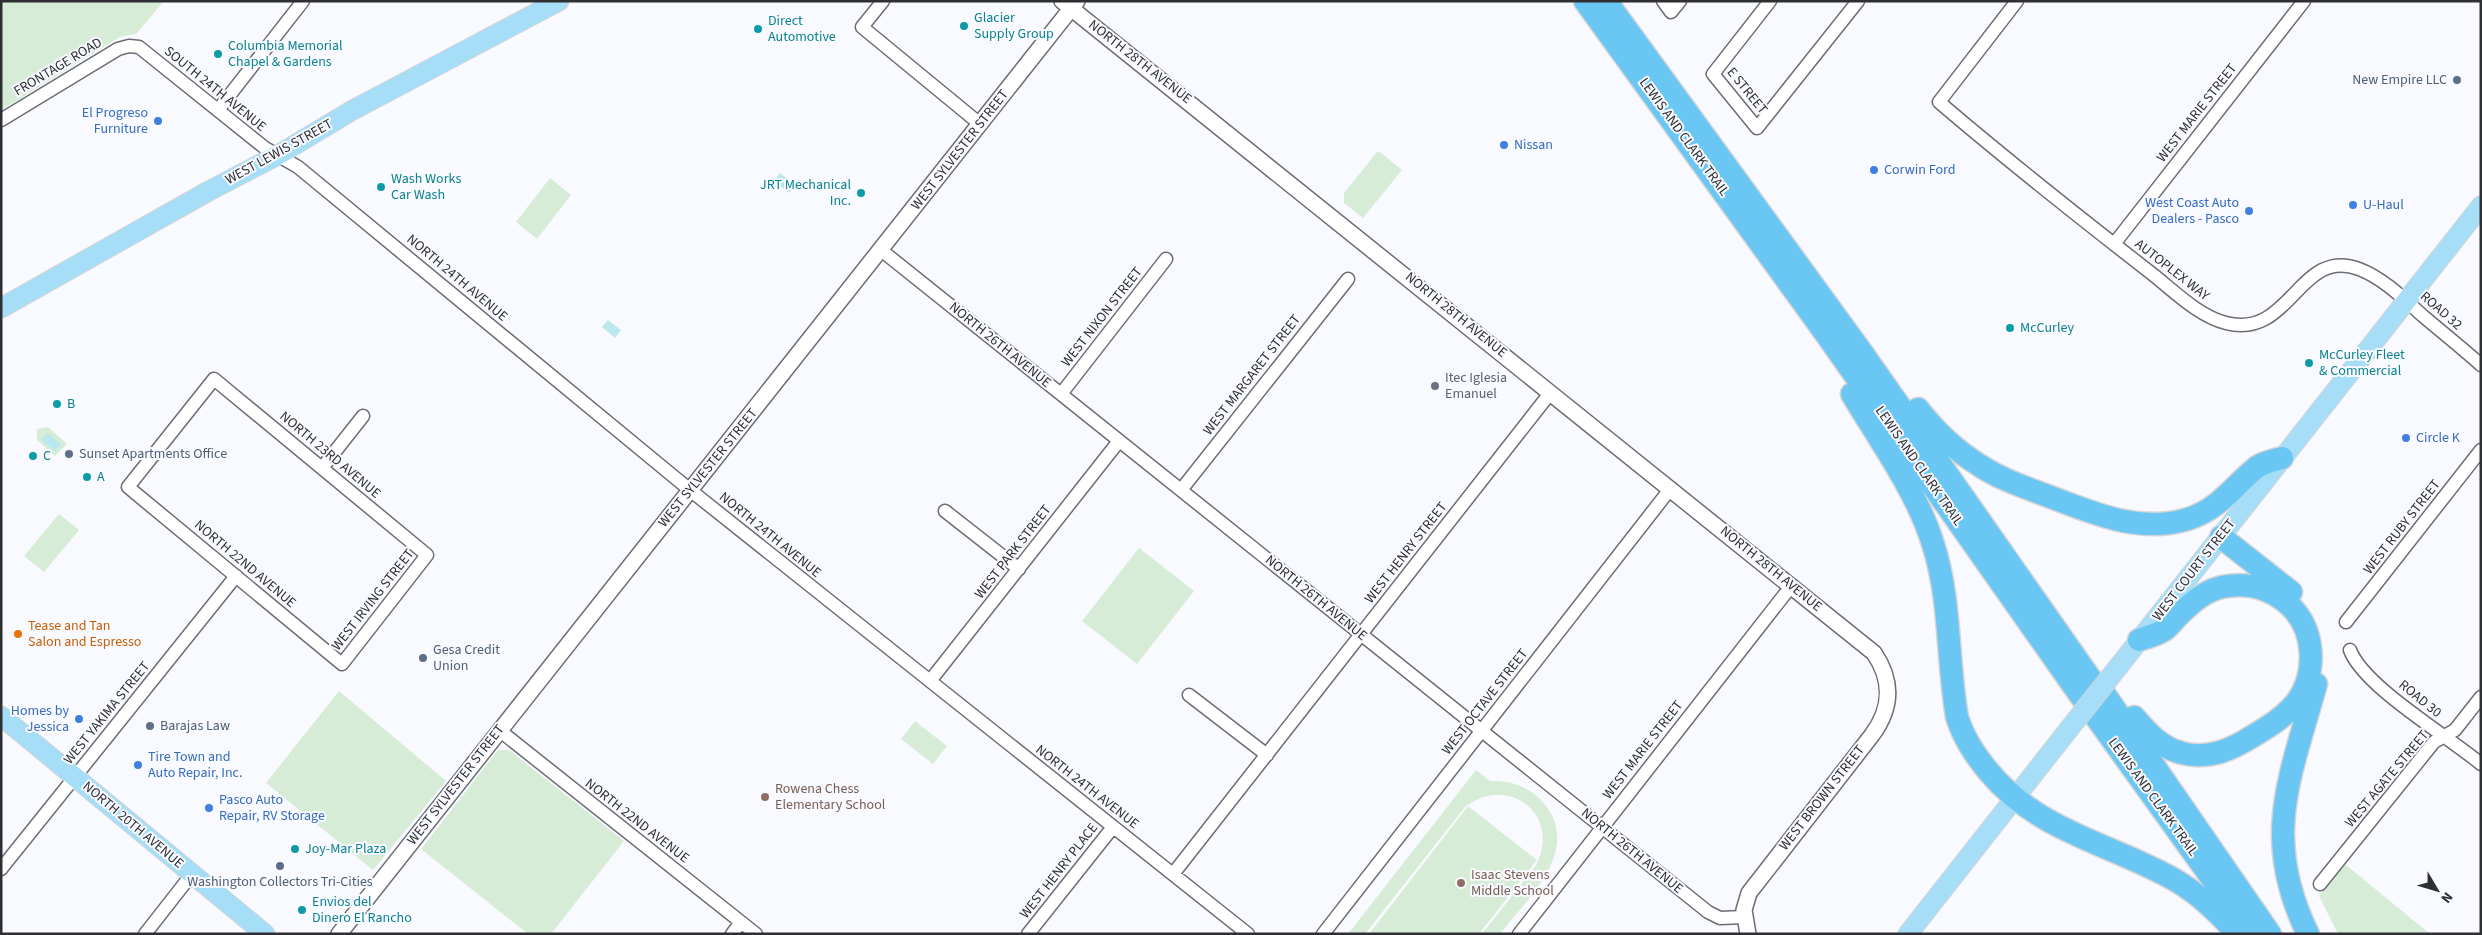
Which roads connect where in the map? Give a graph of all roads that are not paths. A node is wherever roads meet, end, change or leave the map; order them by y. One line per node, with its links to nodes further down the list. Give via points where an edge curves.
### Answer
1 (559, 1): 17 (main road, WEST LEWIS STREET, via 351,111)
2 (883, 1): 16 (street, via 862,27)
3 (1584, 1): 25 (highway, LEWIS AND CLARK TRAIL)
4 (1606, 1): 26 (highway, LEWIS AND CLARK TRAIL)
5 (1663, 1): 6 (street, via 1671,12)
6 (1680, 1)
7 (1770, 1): 8 (street, E STREET, via 1713,74 1757,128)
8 (1858, 1)
9 (2018, 1): 19 (street, AUTOPLEX WAY, via 1939,102)
10 (2304, 1): 19 (street, WEST MARIE STREET)
11 (301, 2): 14 (street)
12 (1070, 4): 16 (street, WEST SYLVESTER STREET); 28 (street, NORTH 28TH AVENUE)
13 (133, 46): 14 (street, SOUTH 24TH AVENUE, via 144,50); 15 (street, FRONTAGE ROAD, via 118,48)
14 (218, 110): 17 (street, SOUTH 24TH AVENUE)
15 (1, 120)
16 (980, 124): 20 (street, WEST SYLVESTER STREET)
17 (278, 155): 24 (main road, WEST LEWIS STREET); 37 (street, NORTH 24TH AVENUE, via 298,166)
18 (2481, 206): 23 (main road, WEST COURT STREET)
19 (2114, 244): 23 (street, AUTOPLEX WAY, via 2208,316 2228,324 2241,326 2266,319 2282,308 2311,276 2332,267 2360,269)
20 (881, 250): 29 (street, NORTH 26TH AVENUE); 37 (street, WEST SYLVESTER STREET)
21 (1166, 260): 29 (street, WEST NIXON STREET)
22 (1348, 279): 38 (street, WEST MARGARET STREET)
23 (2406, 300): 27 (street, ROAD 32); 33 (main road, WEST COURT STREET)
24 (1, 308)
25 (1826, 334): 62 (highway, via 1832,359 1916,503 1934,544 1942,584 1954,704 1961,730 1974,754); 83 (highway, LEWIS AND CLARK TRAIL)
26 (1863, 354): 33 (highway, via 1893,377 1943,438 1978,465 2016,484 2120,521 2163,524 2189,519 2214,507 2258,466); 53 (highway, LEWIS AND CLARK TRAIL)
27 (2481, 365)
28 (1551, 392): 36 (street, NORTH 28TH AVENUE); 46 (street, WEST HENRY STREET)
29 (1060, 394): 31 (street, NORTH 26TH AVENUE)
30 (363, 416): 34 (street)
31 (1119, 441): 38 (street, NORTH 26TH AVENUE); 42 (street, WEST PARK STREET)
32 (2481, 450): 45 (street, WEST RUBY STREET)
33 (2282, 458): 40 (main road, WEST COURT STREET)
34 (322, 468): 35 (street, NORTH 23RD AVENUE, via 214,379); 41 (street, NORTH 23RD AVENUE)
35 (128, 487): 43 (street, NORTH 22ND AVENUE)
36 (1671, 488): 44 (street, NORTH 28TH AVENUE); 57 (street, WEST OCTAVE STREET)
37 (690, 490): 51 (street, NORTH 24TH AVENUE); 56 (street, WEST SYLVESTER STREET)
38 (1181, 490): 46 (street, NORTH 26TH AVENUE)
39 (945, 511): 42 (street)
40 (2221, 536): 47 (main road, WEST COURT STREET); 85 (highway, via 2299,599 2313,618 2321,640 2321,664 2287,783 2282,826 2286,875)
41 (427, 555): 49 (street, WEST IRVING STREET)
42 (1019, 569): 51 (street, WEST PARK STREET)
43 (236, 576): 49 (street, NORTH 22ND AVENUE); 61 (street, WEST YAKIMA STREET)
44 (1792, 585): 50 (street, NORTH 28TH AVENUE, via 1870,649); 64 (street, WEST MARIE STREET)
45 (2346, 622)
46 (1361, 634): 57 (street, NORTH 26TH AVENUE); 59 (street, WEST HENRY STREET)
47 (2139, 640): 53 (highway, via 2164,630 2192,603 2215,589 2253,586 2281,598 2299,616 2310,641 2311,667 2296,702 2280,718 2237,746 2204,756 2181,753 2162,744 2124,704); 62 (main road, WEST COURT STREET, bridge)
48 (2350, 650): 58 (street, ROAD 30, via 2353,659 2368,675)
49 (342, 664)
50 (1887, 676): 69 (street, WEST BROWN STREET, via 1888,701 1880,724 1754,885 1746,901)
51 (930, 681): 63 (street, NORTH 24TH AVENUE)
52 (1189, 695): 59 (street)
53 (2105, 695): 84 (highway, LEWIS AND CLARK TRAIL)
54 (2481, 697): 58 (street, WEST AGATE STREET, via 2455,730)
55 (1, 716): 61 (main road, NORTH 20TH AVENUE)
56 (499, 730): 70 (street, NORTH 22ND AVENUE); 73 (street, WEST SYLVESTER STREET)
57 (1482, 730): 64 (street, NORTH 26TH AVENUE); 78 (street, WEST OCTAVE STREET)
58 (2444, 736): 60 (street, ROAD 30); 68 (street, WEST AGATE STREET, via 2434,742)
59 (1266, 755): 67 (street, WEST HENRY STREET)
60 (2481, 764)
61 (75, 777): 65 (street, WEST YAKIMA STREET); 66 (main road, NORTH 20TH AVENUE)
62 (2014, 799): 81 (main road, WEST COURT STREET); 82 (highway, via 2059,828 2174,880 2204,900)
63 (1113, 826): 67 (street, NORTH 24TH AVENUE); 76 (street, WEST HENRY PLACE)
64 (1602, 827): 69 (street, NORTH 26TH AVENUE, via 1712,914 1720,918); 79 (street, WEST MARIE STREET)
65 (1, 869)
66 (192, 874): 71 (street); 72 (main road, NORTH 20TH AVENUE)
67 (1173, 874): 77 (street, NORTH 24TH AVENUE)
68 (2320, 884)
69 (1744, 917): 80 (street)
70 (741, 922): 74 (street); 75 (street, NORTH 22ND AVENUE)
71 (145, 934)
72 (265, 934)
73 (339, 934)
74 (732, 934)
75 (756, 934)
76 (1028, 934)
77 (1248, 934)
78 (1323, 934)
79 (1519, 934)
80 (1748, 934)
81 (1908, 934)
82 (2238, 934)
83 (2252, 934)
84 (2270, 934)
85 (2308, 934)

